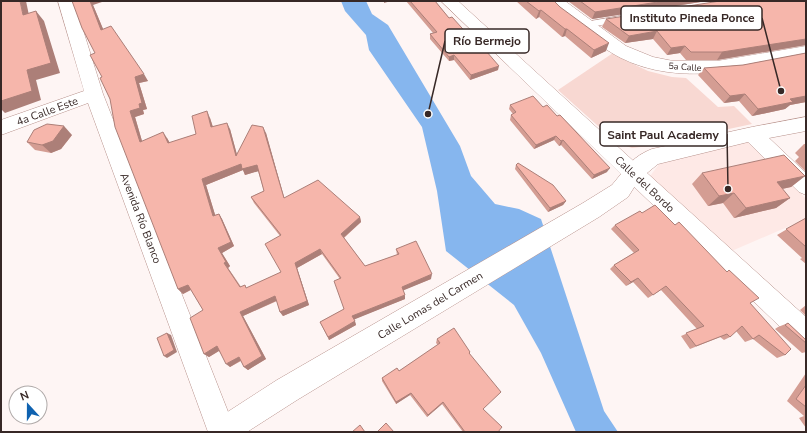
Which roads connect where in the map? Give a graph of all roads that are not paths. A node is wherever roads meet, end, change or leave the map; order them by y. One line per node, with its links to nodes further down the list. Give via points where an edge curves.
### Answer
1 (66, 1): 7 (street, Avenida Río Blanco)
2 (449, 1): 11 (street, Calle del Bordo)
3 (555, 1): 5 (street, 5a Calle)
4 (632, 17): 5 (lane)
5 (585, 24): 6 (street, 5a Calle, via 629,54 664,65 699,69 722,67)
6 (806, 52)
7 (94, 94): 9 (street, 4a Calle Este); 14 (street, Avenida Río Blanco)
8 (806, 124): 10 (street, Calle Lomas del Carmen)
9 (1, 128)
10 (752, 134): 11 (street, Calle Lomas del Carmen, via 652,157); 12 (street)
11 (633, 173): 13 (street, Calle del Bordo); 14 (street, Calle Lomas del Carmen, via 620,191 591,210)
12 (806, 186)
13 (806, 334)
14 (222, 432)

